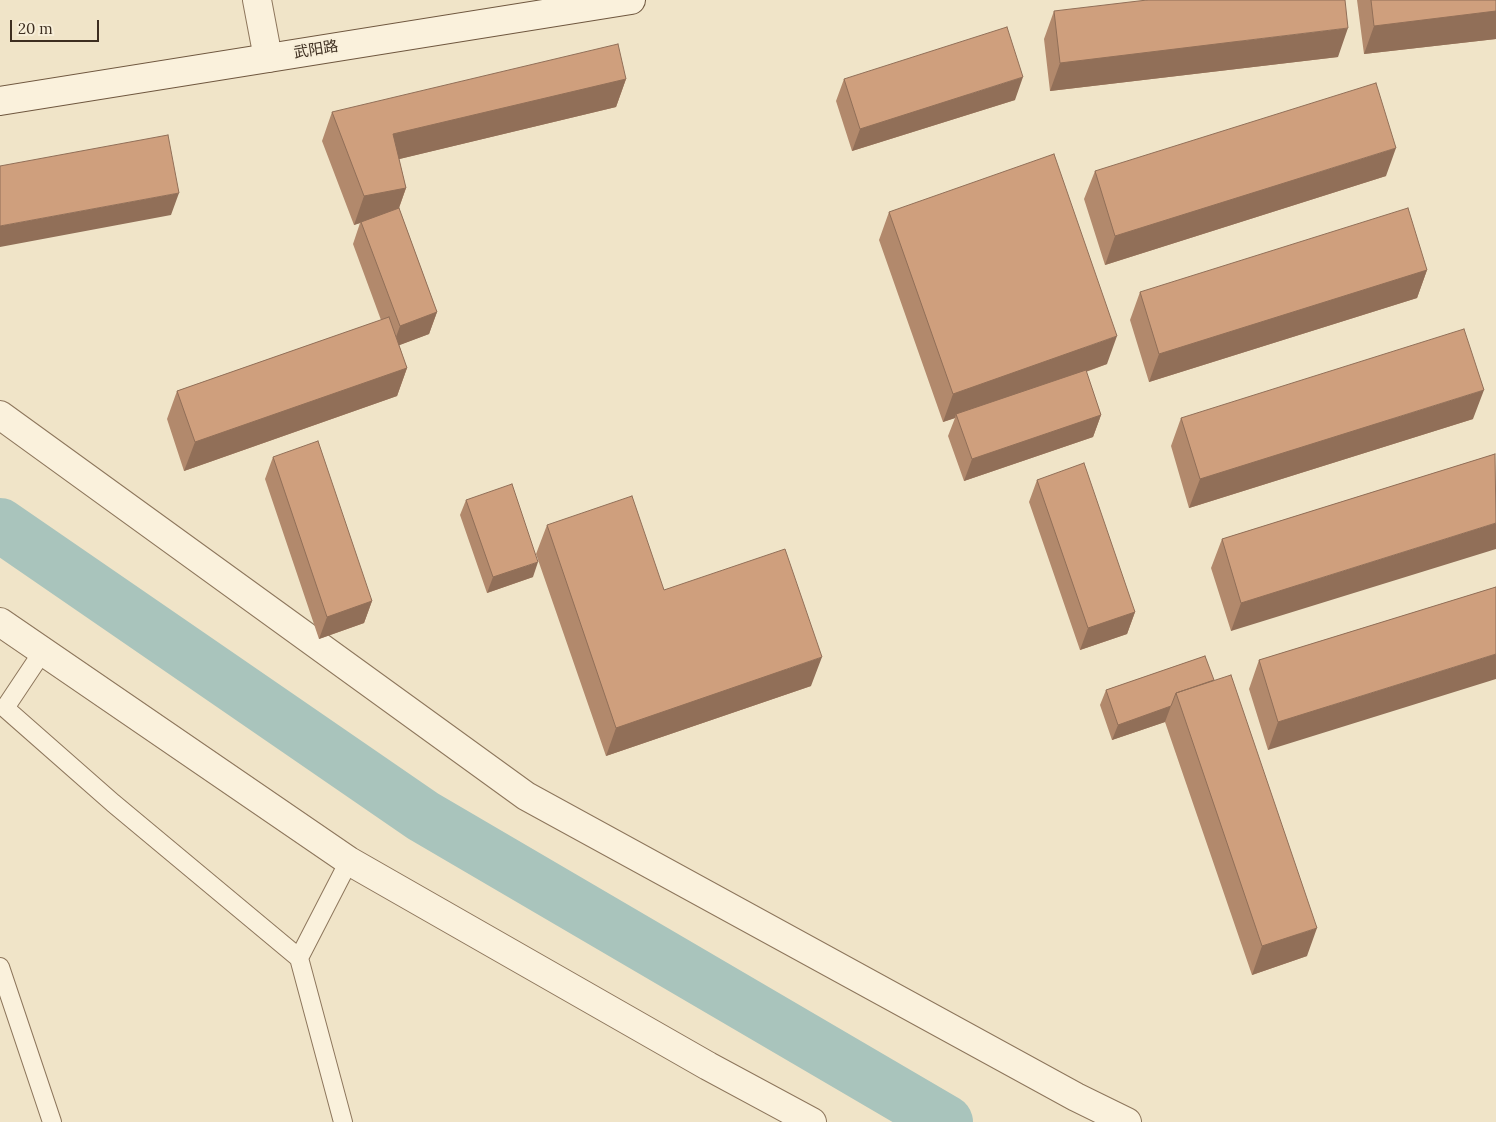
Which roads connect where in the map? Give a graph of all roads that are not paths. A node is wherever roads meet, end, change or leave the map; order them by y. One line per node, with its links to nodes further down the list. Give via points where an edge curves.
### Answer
1 (257, 0): 3 (street)
2 (631, 0): 3 (street, 武阳路)
3 (268, 58): 4 (street, 武阳路)
4 (0, 101)
5 (0, 415): 14 (street, via 526,796)
6 (0, 622): 7 (street)
7 (43, 651): 8 (street); 9 (lane, via 5,708)
8 (349, 861): 9 (lane); 13 (street)
9 (299, 958): 12 (lane)
10 (0, 967): 11 (lane)
11 (52, 1122)
12 (343, 1122)
13 (812, 1122)
14 (1127, 1122)

